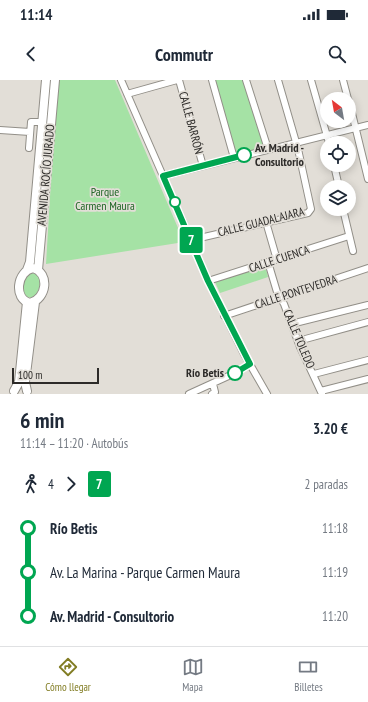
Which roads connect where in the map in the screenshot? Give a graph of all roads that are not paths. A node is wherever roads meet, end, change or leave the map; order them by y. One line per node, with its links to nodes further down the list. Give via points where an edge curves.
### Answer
1 (46, 80): 12 (main road, AVENIDA ROCÍO JURADO)
2 (55, 80): 35 (main road, AVENIDA ROCÍO JURADO)
3 (121, 80): 11 (street)
4 (178, 80): 11 (street); 23 (street, CALLE BARRÓN)
5 (212, 80): 22 (street)
6 (246, 80): 21 (street)
7 (278, 80): 19 (street, CALLE GUADALAJARA)
8 (311, 80): 18 (street)
9 (343, 80): 10 (street)
10 (347, 92)
11 (127, 94): 24 (street)
12 (42, 122): 17 (street, AVENIDA ROCÍO JURADO, via 31,122); 34 (main road, AVENIDA ROCÍO JURADO, via 30,262)
13 (356, 124): 15 (street)
14 (368, 125): 15 (street)
15 (357, 128): 18 (street); 25 (street)
16 (0, 130): 17 (street)
17 (30, 132): 20 (street, AVENIDA ROCÍO JURADO)
18 (327, 135): 19 (street)
19 (296, 143): 21 (street); 27 (street, CALLE GUADALAJARA, via 311,209 308,213)
20 (29, 148)
21 (268, 149): 22 (street)
22 (234, 158): 23 (street)
23 (203, 166): 24 (street)
24 (163, 176): 29 (street)
25 (368, 179)
26 (345, 216): 28 (street)
27 (266, 222): 29 (street, CALLE GUADALAJARA); 31 (street)
28 (349, 236): 30 (street); 31 (street, CALLE CUENCA)
29 (192, 240): 36 (street)
30 (353, 251)
31 (277, 260): 32 (street, CALLE CUENCA)
32 (268, 262): 36 (street, CALLE CUENCA); 37 (street, CALLE TOLEDO)
33 (368, 268): 37 (street, CALLE PONTEVEDRA)
34 (27, 270): 35 (main road); 38 (main road, via 20,278 19,290 23,299)
35 (38, 270): 38 (main road, via 43,276 44,292 39,299)
36 (208, 281): 40 (street)
37 (280, 297): 40 (street, CALLE PONTEVEDRA); 42 (street, CALLE TOLEDO)
38 (31, 302): 49 (main road, via 19,382); 51 (main road, via 24,382)
39 (368, 305): 42 (street)
40 (224, 316): 45 (street)
41 (368, 322): 43 (street)
42 (292, 324): 43 (street, CALLE TOLEDO)
43 (298, 340): 46 (street, CALLE TOLEDO)
44 (368, 360): 46 (street)
45 (250, 364): 48 (street); 54 (street)
46 (314, 374): 50 (street, CALLE TOLEDO)
47 (368, 379): 50 (street)
48 (213, 384): 52 (street); 53 (street, via 215,392)
49 (12, 392): 51 (main road, via 20,389)
50 (321, 392)
51 (29, 393)
52 (189, 394)
53 (212, 394)
54 (267, 394)

